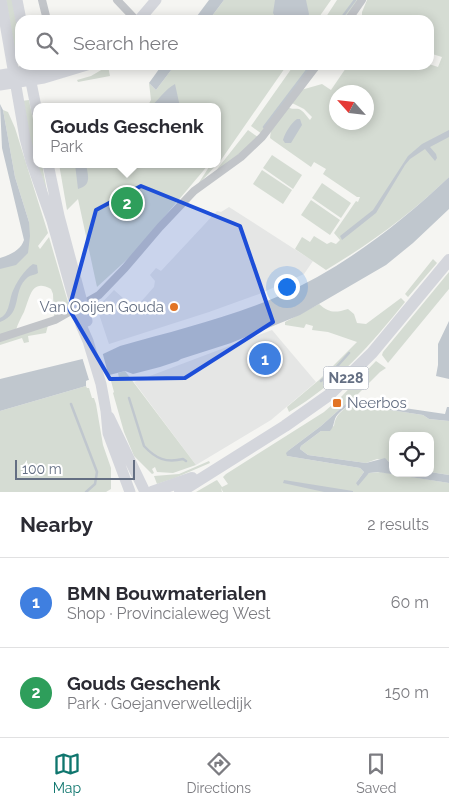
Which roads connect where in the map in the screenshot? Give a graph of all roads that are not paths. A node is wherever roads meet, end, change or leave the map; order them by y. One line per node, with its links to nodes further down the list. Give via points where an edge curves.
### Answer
1 (1, 0): 16 (main road)
2 (18, 0): 7 (main road)
3 (42, 0): 8 (street)
4 (117, 0): 9 (street)
5 (156, 0): 10 (main road)
6 (362, 0): 11 (street)
7 (20, 15)
8 (46, 15)
9 (133, 15)
10 (142, 15)
11 (352, 15)
12 (70, 70): 14 (main road, via 44,78)
13 (313, 70): 23 (street, via 262,137 241,158 198,189 126,268 99,295)
14 (29, 72): 16 (main road); 18 (main road)
15 (0, 76): 16 (main road)
16 (15, 78): 17 (main road); 19 (main road)
17 (0, 85)
18 (35, 103)
19 (33, 167)
20 (33, 168): 23 (main road)
21 (49, 168): 23 (main road)
22 (449, 260): 26 (main road, N228, via 372,353 329,395)
23 (80, 307): 24 (street, via 55,320); 25 (main road)
24 (0, 338)
25 (106, 410): 27 (main road, via 108,433); 28 (main road)
26 (218, 468): 29 (main road, N228); 30 (main road, N228)
27 (130, 492)
28 (145, 492)
29 (152, 492)
30 (180, 492)

